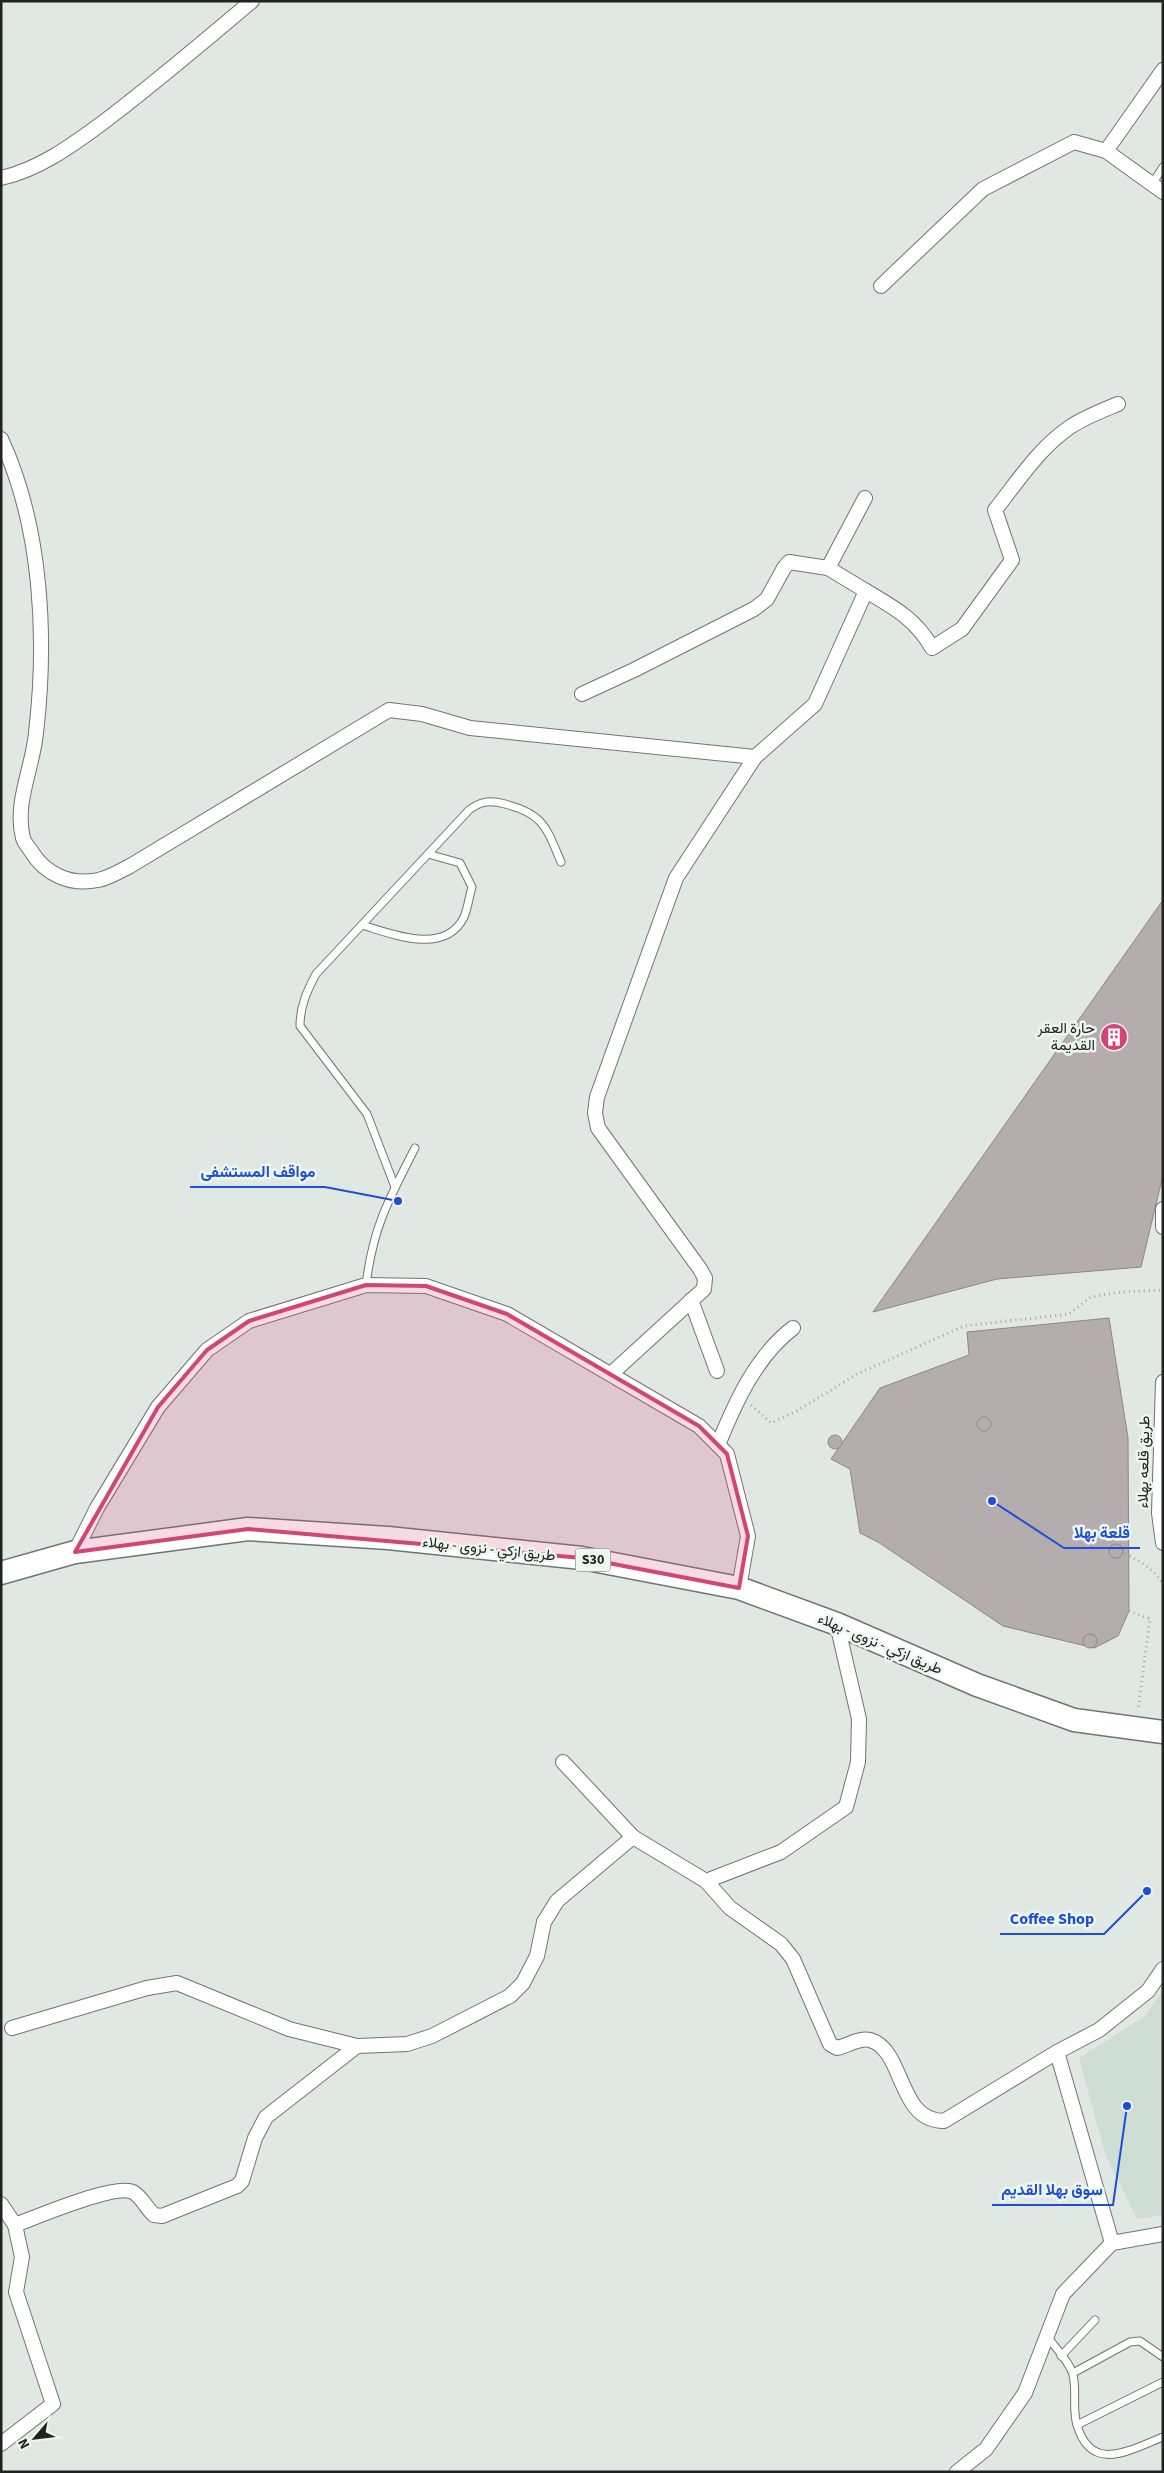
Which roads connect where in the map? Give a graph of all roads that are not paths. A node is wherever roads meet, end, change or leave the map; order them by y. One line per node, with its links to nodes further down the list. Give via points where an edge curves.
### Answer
1 (252, 1): 5 (street, via 133,100 71,145 19,174)
2 (1163, 70): 3 (street)
3 (1106, 151): 6 (street); 7 (street, via 1074,142 983,189)
4 (1163, 168): 6 (lane)
5 (1, 178)
6 (1157, 188)
7 (881, 286)
8 (1118, 404): 12 (street, via 1069,427 1046,446 995,510 1012,560 962,629 932,648 923,631 905,615)
9 (1, 439): 14 (street, via 16,470 34,548 41,641 36,734 21,806 23,838 40,865 66,880 98,880 130,866 390,710 422,714 470,728)
10 (865, 498): 11 (street)
11 (828, 568): 12 (street); 13 (street, via 789,562 767,599 754,610)
12 (866, 591): 14 (street, via 815,704)
13 (582, 694)
14 (755, 758): 23 (street, via 676,878 597,1097 595,1112 598,1128 606,1141 705,1278 704,1289)
15 (428, 854): 16 (lane, via 469,810 479,802 493,800 525,809 539,819); 17 (lane); 17 (lane, via 460,863 472,887 463,918 451,933 436,938 409,939)
16 (561, 862)
17 (362, 925): 19 (lane, via 316,974 300,1012 300,1026 367,1114)
18 (415, 1148): 19 (lane)
19 (395, 1187): 22 (lane, via 375,1231)
20 (1163, 1209): 21 (street)
21 (1163, 1227)
22 (366, 1285): 26 (street, via 426,1286 498,1311); 30 (street, via 249,1322 206,1350 158,1407)
23 (691, 1300): 25 (street); 26 (street)
24 (793, 1328): 28 (street, via 771,1349 740,1394)
25 (717, 1372)
26 (611, 1374): 28 (street, via 699,1426)
27 (1163, 1382): 29 (street, طريق قلعه بهلاء, via 1159,1513)
28 (718, 1445): 32 (street, via 727,1454 748,1536)
29 (1163, 1543)
30 (74, 1552): 31 (main road, طريق ازكي - نزوى - بهلاء / S30); 32 (main road, طريق ازكي - نزوى - بهلاء / S30, via 248,1529 388,1538 582,1558)
31 (1, 1573)
32 (739, 1588): 33 (main road, طريق ازكي - نزوى - بهلاء / S30)
33 (837, 1624): 34 (main road, طريق ازكي - نزوى - بهلاء / S30, via 977,1685 1074,1720); 37 (street, via 859,1719 858,1762 846,1807 781,1852)
34 (1163, 1732)
35 (563, 1762): 36 (street)
36 (633, 1837): 37 (street); 40 (street, via 557,1901 544,1922 537,1956 523,1983 510,1996 432,2036 407,2044)
37 (706, 1881): 41 (street, via 730,1908 781,1944 793,1959 830,2044 837,2048 869,2039 877,2043 887,2054 920,2115 931,2121 944,2121)
38 (1163, 1969): 41 (street, via 1148,1991 1099,2030)
39 (12, 2028): 40 (street, via 147,1988 177,1983 289,2029)
40 (357, 2046): 43 (street, via 266,2117 255,2138 242,2181 237,2186 162,2216 154,2214 140,2198 125,2190 103,2193)
41 (1057, 2052): 45 (street)
42 (1, 2204): 43 (street)
43 (15, 2225): 54 (street, via 22,2257 16,2292 53,2404)
44 (1163, 2234): 45 (street)
45 (1112, 2243): 47 (street, via 1063,2294)
46 (1095, 2320): 48 (lane)
47 (1047, 2336): 48 (lane); 55 (street, via 1025,2393 986,2449)
48 (1061, 2356): 50 (lane)
49 (1163, 2357): 50 (lane, via 1140,2341 1130,2342)
50 (1073, 2373): 52 (lane)
51 (1163, 2382): 52 (lane)
52 (1076, 2425): 53 (lane, via 1088,2450 1099,2458 1109,2459)
53 (1163, 2437)
54 (1, 2444)
55 (956, 2472)

